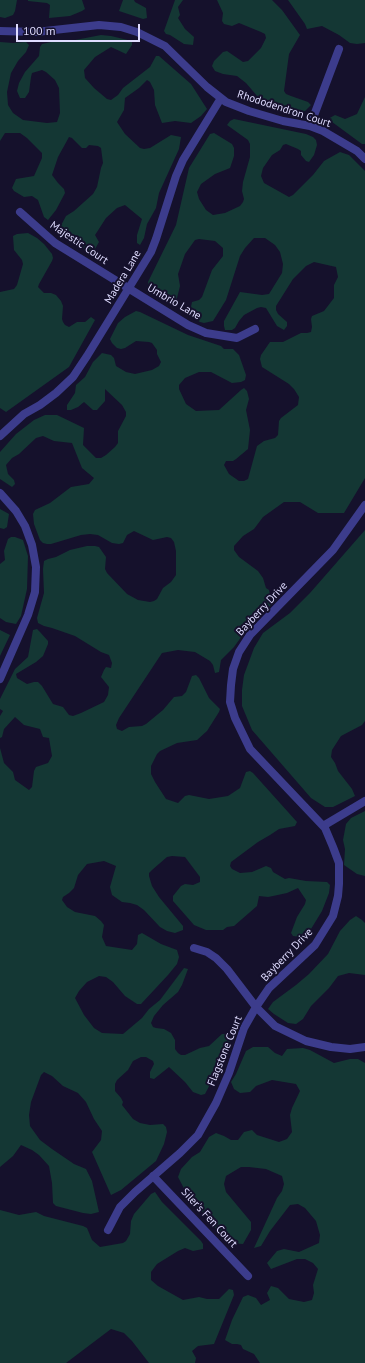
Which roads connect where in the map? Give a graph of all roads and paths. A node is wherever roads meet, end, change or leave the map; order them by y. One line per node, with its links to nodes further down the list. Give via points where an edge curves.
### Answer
1 (0, 30): 3 (street, Rhododendron Court, via 36,32 99,25 128,29 165,46)
2 (339, 49): 4 (street)
3 (221, 98): 4 (street, Rhododendron Court, via 249,111); 7 (street, Madera Lane, via 183,160 156,240 145,264)
4 (310, 126): 5 (street, Rhododendron Court, via 324,131 357,151)
5 (365, 159)
6 (20, 212): 7 (street, Majestic Court, via 55,243)
7 (129, 288): 8 (street, Umbrio Lane, via 188,325 206,333 237,338); 9 (street, Madera Lane, via 73,377 56,393 24,414)
8 (255, 329)
9 (0, 436)
10 (0, 493): 12 (street, via 25,526 36,567 35,592 28,615)
11 (365, 505): 14 (street, Bayberry Drive, via 334,550 250,635 239,652 231,685 230,702 250,749)
12 (0, 679)
13 (365, 801): 14 (street)
14 (323, 826): 16 (street, Bayberry Drive, via 339,863 338,896 333,916 315,945 270,988)
15 (194, 948): 16 (street, via 216,958)
16 (256, 1007): 17 (street, Flagstone Court, via 275,1026 306,1041 331,1047); 18 (street, Flagstone Court, via 244,1028 229,1073 206,1122 198,1135)
17 (365, 1047)
18 (154, 1176): 19 (street, via 120,1208); 20 (street, Siler's Fen Court)
19 (108, 1230)
20 (248, 1276)

